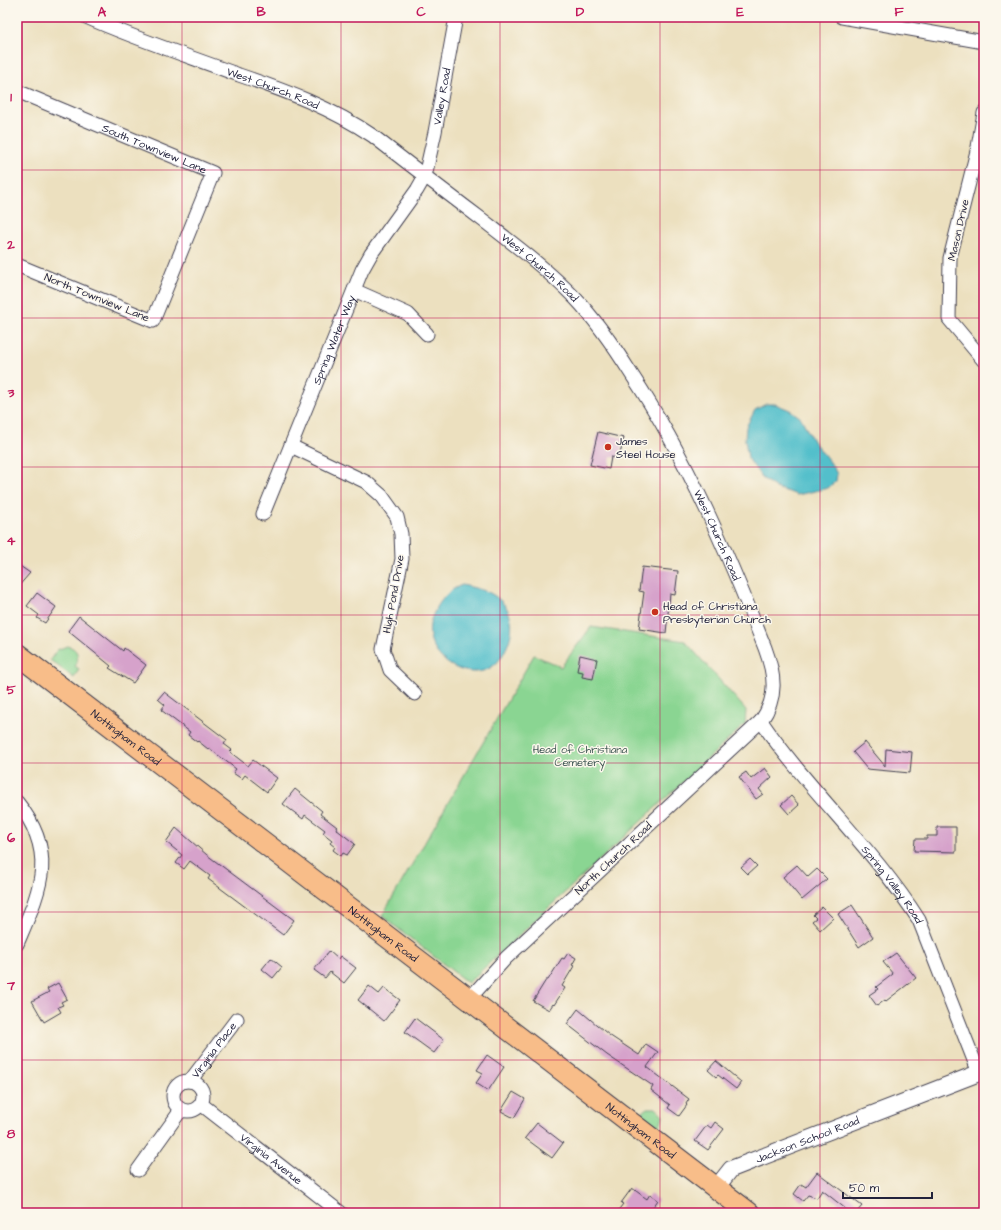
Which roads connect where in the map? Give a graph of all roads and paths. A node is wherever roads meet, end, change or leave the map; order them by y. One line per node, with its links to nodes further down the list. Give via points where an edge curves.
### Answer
1 (86, 17): 7 (street, West Church Road, via 325,108 362,128)
2 (456, 17): 7 (street, Valley Road)
3 (842, 17): 4 (street)
4 (984, 42)
5 (17, 91): 8 (street, South Townview Lane, via 213,173)
6 (984, 113): 12 (street, Mason Drive, via 950,258 949,319)
7 (425, 176): 10 (street, Spring Water Way, via 371,254); 17 (street, West Church Road, via 522,250 566,288 597,323 651,403 701,498 771,664 773,694)
8 (180, 252): 9 (street, North Townview Lane, via 153,321)
9 (17, 265)
10 (354, 290): 11 (street, via 408,314); 13 (street, Spring Water Way)
11 (428, 334)
12 (984, 361)
13 (291, 446): 14 (street, Spring Water Way); 16 (street, High Pond Drive, via 366,482 382,496 396,517 401,534 402,558 383,649 390,670)
14 (263, 514)
15 (17, 654): 20 (main road, Nottingham Road)
16 (415, 694)
17 (761, 722): 20 (street, North Church Road, via 515,949); 22 (street, Spring Valley Road, via 776,743 861,841 919,920)
18 (17, 802): 19 (street, via 35,831 42,855 37,896)
19 (17, 944)
20 (469, 999): 27 (main road, Nottingham Road)
21 (237, 1019): 23 (street, Virginia Place)
22 (982, 1072): 27 (street, Jackson School Road, via 731,1169)
23 (190, 1081): 24 (street, via 202,1089); 25 (street, via 180,1084 174,1092 174,1102)
24 (201, 1104): 25 (street, via 194,1110); 29 (street, Virginia Avenue)
25 (181, 1110): 26 (street)
26 (138, 1170)
27 (716, 1188): 28 (main road, Nottingham Road)
28 (740, 1210)
29 (341, 1213)

